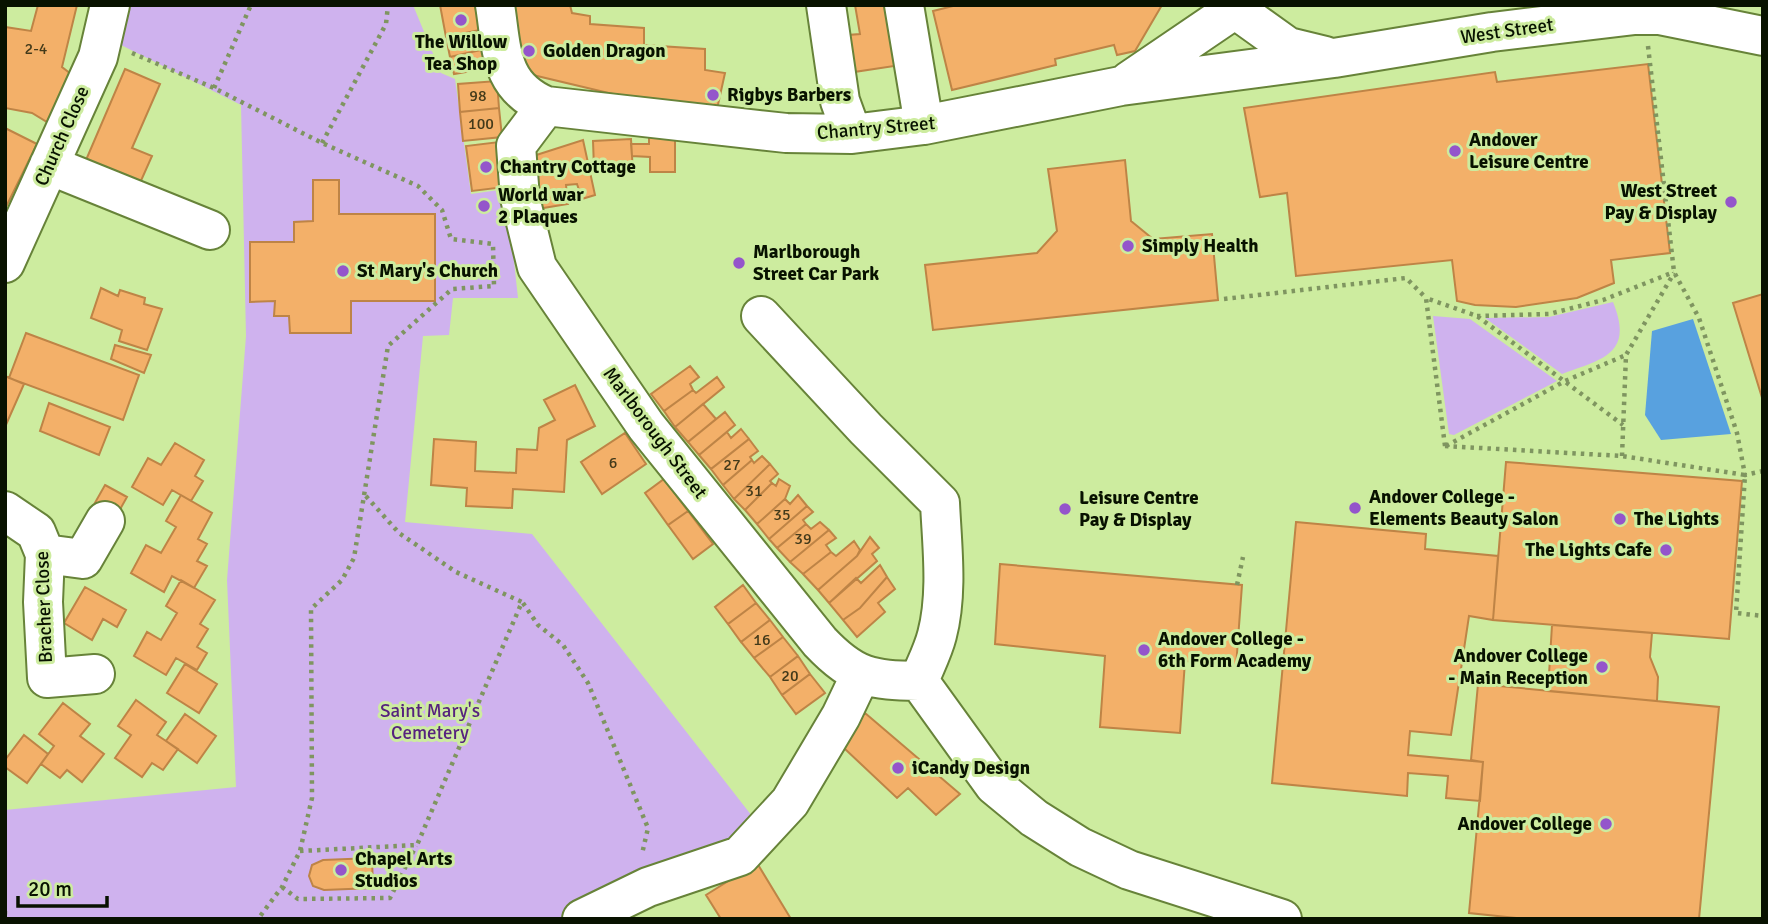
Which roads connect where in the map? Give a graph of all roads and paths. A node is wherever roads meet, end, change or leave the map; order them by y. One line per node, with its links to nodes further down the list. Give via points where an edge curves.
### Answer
1 (251, 5): 13 (path)
2 (388, 5): 17 (path, via 386,24)
3 (495, 5): 14 (street, via 508,74 522,93)
4 (826, 5): 16 (street, via 840,101)
5 (904, 5): 15 (street)
6 (1234, 7): 10 (street, West Street, via 1288,47); 12 (street, Chantry Street)
7 (106, 23): 13 (path); 18 (street, Church Close, via 97,57)
8 (1763, 36): 10 (street, West Street, via 1703,22 1635,15)
9 (1647, 38): 21 (path)
10 (1334, 58): 11 (street, West Street)
11 (1241, 70): 12 (street, Chantry Street)
12 (1121, 86): 15 (street, Chantry Street)
13 (214, 88): 17 (path)
14 (546, 106): 16 (street, Chantry Street, via 786,133); 42 (street, Marlborough Street, via 516,146 533,282 820,642)
15 (924, 125): 16 (street, Chantry Street)
16 (852, 134)
17 (322, 143): 33 (path, via 418,186 442,210 451,239 493,244 494,286 452,289 388,346)
18 (49, 165): 19 (street); 20 (street, Church Close)
19 (210, 230)
20 (5, 263)
21 (1674, 272): 25 (path, via 1603,300 1549,314); 26 (path); 32 (path, via 1699,318 1737,433)
22 (1426, 298): 23 (path, via 1406,278); 25 (path); 29 (path)
23 (1224, 299)
24 (761, 316): 43 (street, via 940,503 941,614)
25 (1477, 316): 27 (path)
26 (1626, 355): 27 (path); 28 (path)
27 (1565, 381): 28 (path); 29 (path)
28 (1623, 425): 30 (path)
29 (1445, 446): 30 (path)
30 (1622, 456): 32 (path)
31 (1763, 471): 32 (path)
32 (1745, 475): 40 (path, via 1737,613)
33 (363, 494): 39 (path, via 399,533 456,572); 45 (path, via 354,558 342,580 311,608 312,798)
34 (5, 511): 36 (street, Bracher Close, via 36,532)
35 (106, 521): 36 (street, via 83,559)
36 (45, 554): 41 (street, Bracher Close, via 33,681)
37 (1243, 556): 38 (path)
38 (1237, 584)
39 (522, 602): 44 (path); 47 (path, via 538,625 563,645 588,683 648,828 640,862)
40 (1763, 616)
41 (95, 674)
42 (860, 674): 43 (street, Marlborough Street, via 885,681); 47 (street, via 790,802 740,856)
43 (919, 681): 52 (street, via 994,785 1034,818 1129,870)
44 (417, 845): 45 (path); 46 (path, via 390,898 298,899)
45 (300, 851): 46 (path)
46 (282, 887): 50 (path)
47 (648, 887): 51 (street)
48 (5, 911): 49 (path)
49 (5, 919)
50 (258, 919)
51 (582, 919)
52 (1282, 919)

